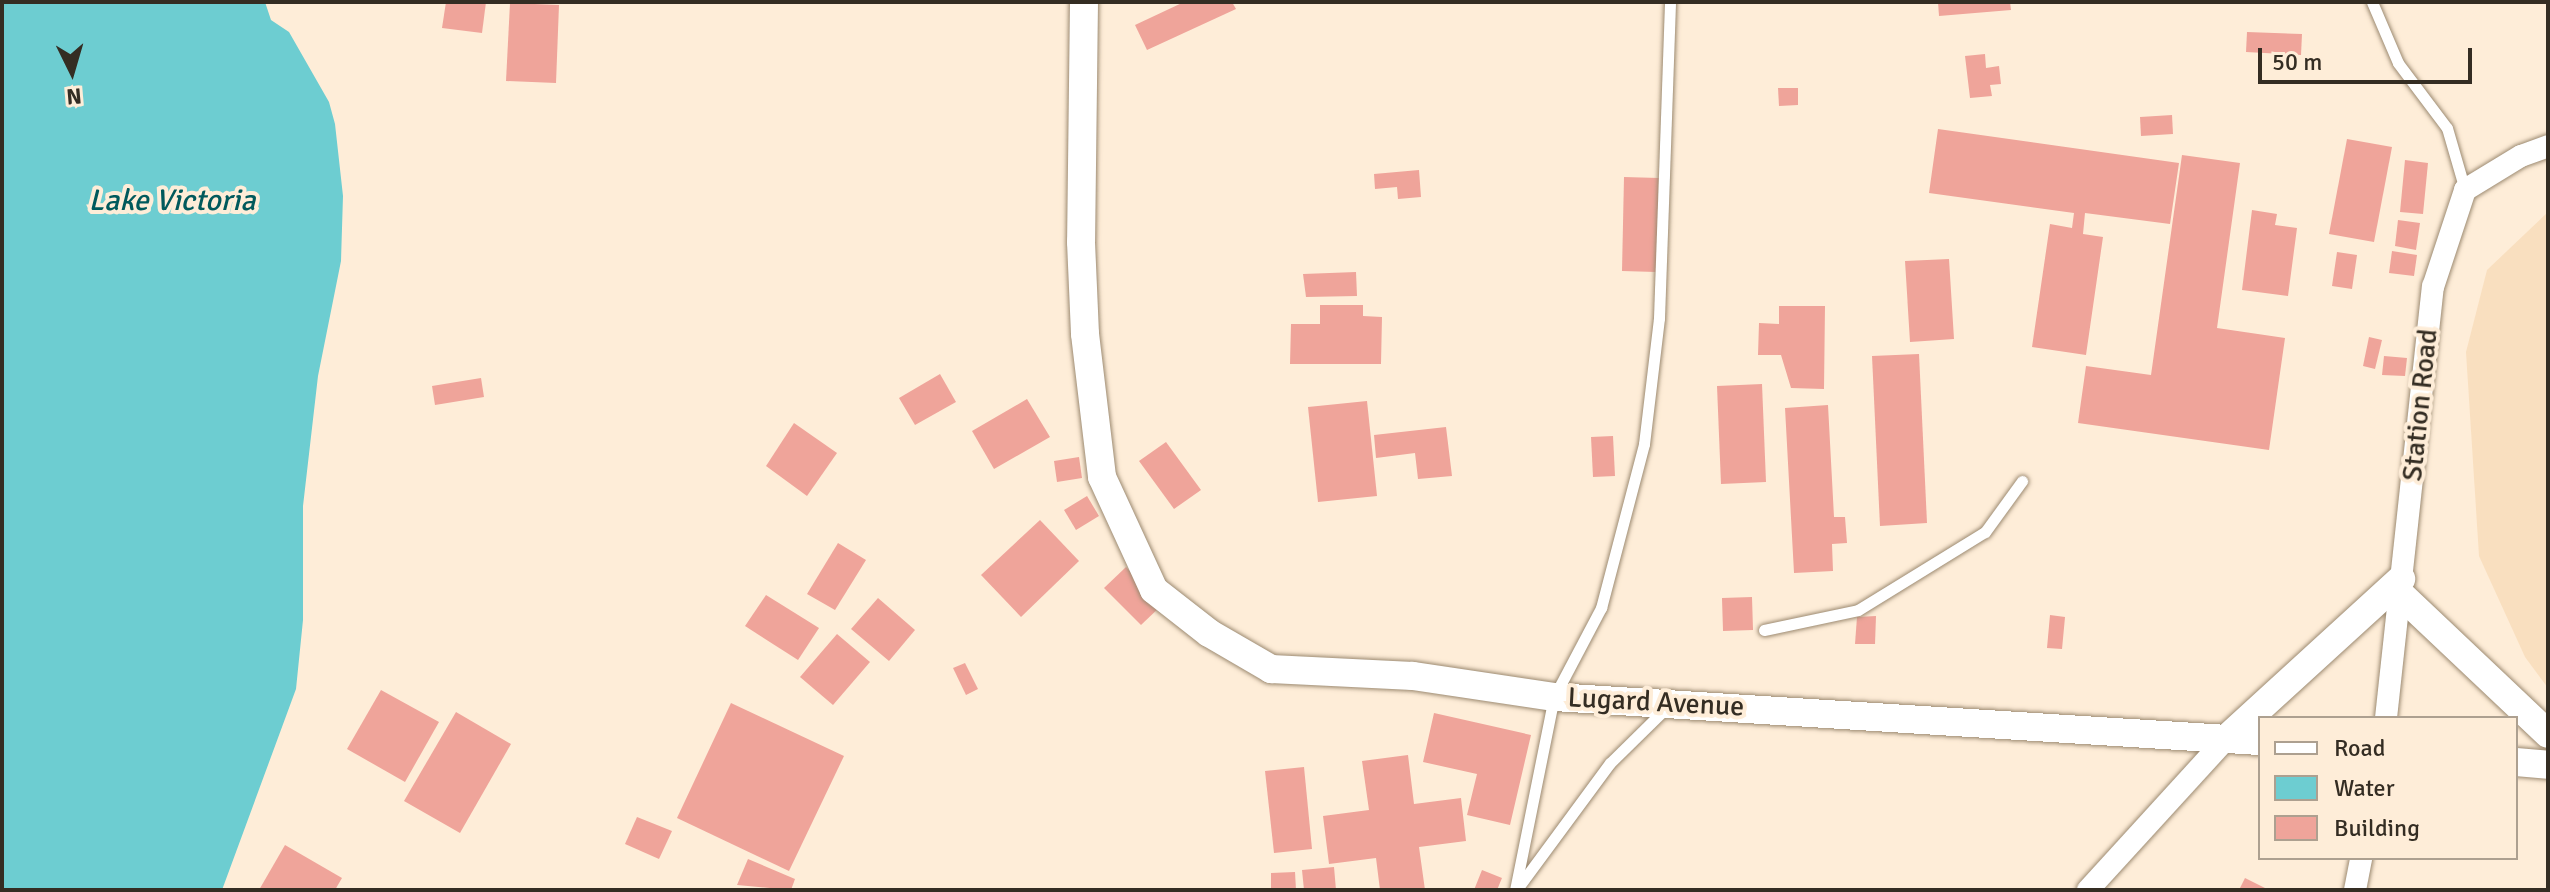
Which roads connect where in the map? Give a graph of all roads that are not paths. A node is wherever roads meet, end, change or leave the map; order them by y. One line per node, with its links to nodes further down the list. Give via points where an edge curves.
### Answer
1 (1084, 2): 9 (street, Lugard Avenue, via 1085,334 1102,477 1154,590 1209,633 1271,669 1413,676)
2 (1670, 2): 9 (lane, via 1659,318 1644,444 1601,608)
3 (2372, 2): 5 (lane, via 2398,63 2447,128)
4 (2548, 146): 5 (street)
5 (2465, 190): 7 (street, Station Road, via 2433,287)
6 (2022, 481): 8 (lane, via 1985,532 1858,610)
7 (2400, 586): 11 (street, Station Road); 12 (street); 13 (street)
8 (1764, 630)
9 (1554, 697): 10 (street, Lugard Avenue); 18 (lane)
10 (1672, 702): 13 (street, Lugard Avenue); 18 (lane, via 1610,763)
11 (2386, 716)
12 (2548, 734)
13 (2227, 738): 14 (street, Lugard Avenue); 19 (street)
14 (2258, 741)
15 (2518, 762): 16 (street)
16 (2548, 765)
17 (2361, 860): 20 (street)
18 (1516, 890)
19 (2088, 890)
20 (2355, 890)

